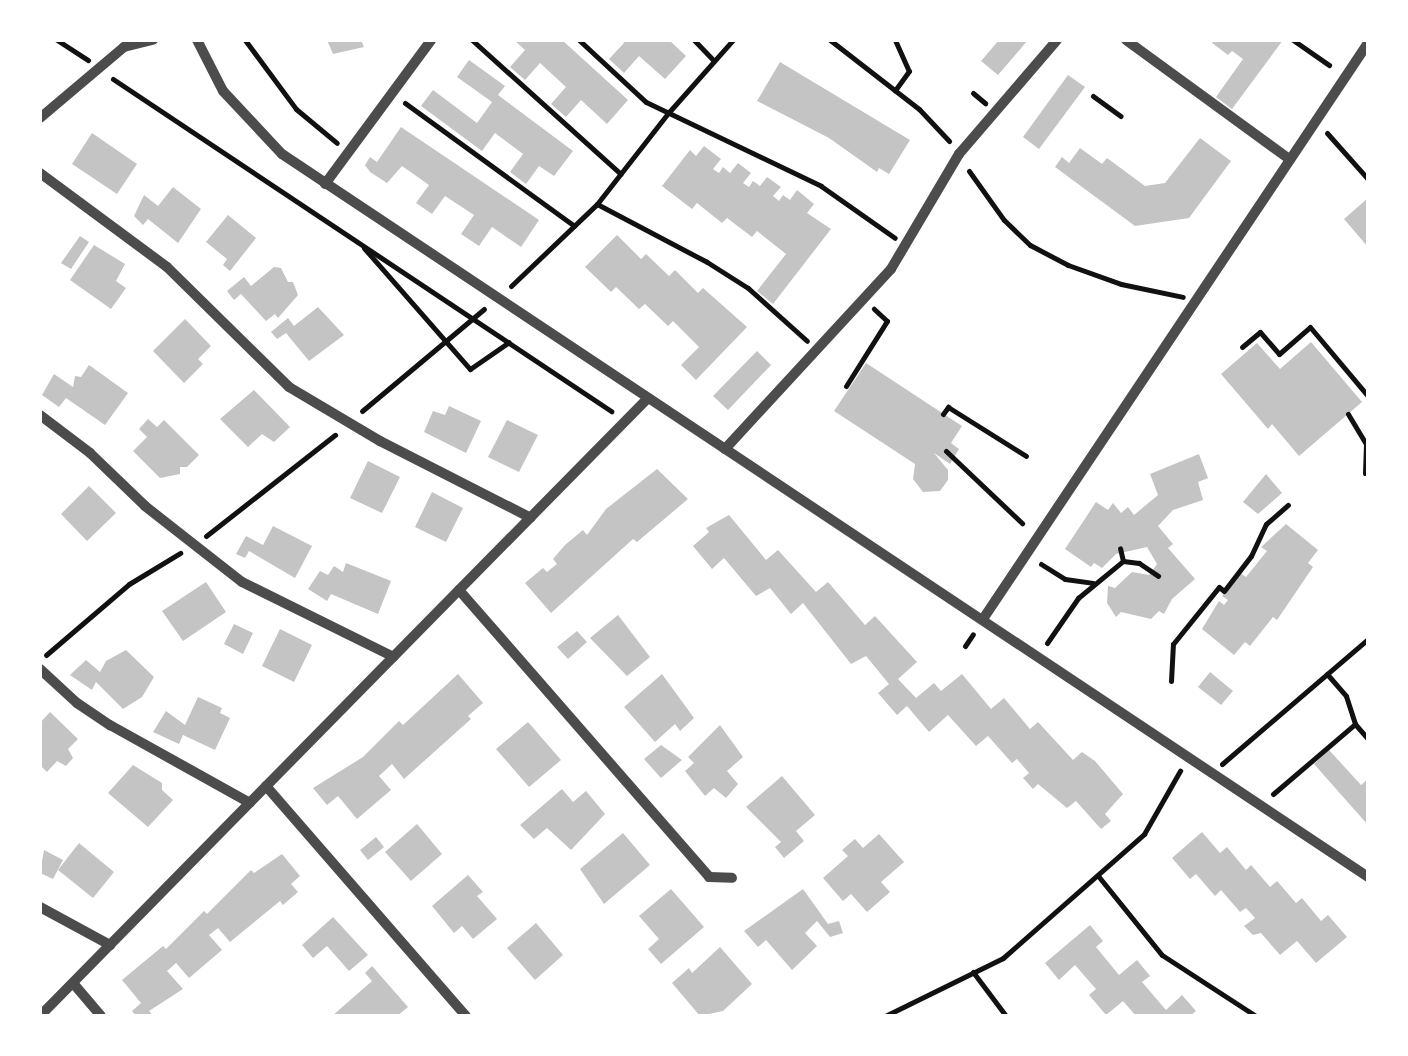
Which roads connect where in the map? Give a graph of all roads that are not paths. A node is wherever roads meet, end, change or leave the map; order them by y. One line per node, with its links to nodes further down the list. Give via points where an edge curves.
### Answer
1 (153, 40): 7 (street, via 124,48)
2 (197, 40): 10 (street, via 222,91 249,123)
3 (430, 40): 10 (street)
4 (1057, 40): 13 (street, via 959,154 865,300)
5 (1126, 40): 8 (street)
6 (1368, 44): 8 (street)
7 (40, 118)
8 (1289, 160): 16 (street)
9 (40, 173): 14 (street, via 167,267 290,387)
10 (325, 184): 11 (street)
11 (648, 398): 13 (street); 14 (street)
12 (40, 415): 17 (street, via 242,582)
13 (726, 449): 16 (street)
14 (530, 518): 15 (street)
15 (460, 590): 17 (street); 22 (street, via 709,876)
16 (983, 620): 21 (street)
17 (394, 657): 19 (street)
18 (40, 669): 20 (street, via 110,725)
19 (266, 786): 20 (street); 28 (street)
20 (250, 802): 24 (street)
21 (1368, 877)
22 (732, 878)
23 (40, 906): 24 (street)
24 (110, 945): 25 (street)
25 (72, 983): 26 (street); 27 (street)
26 (40, 1016)
27 (100, 1016)
28 (466, 1016)

